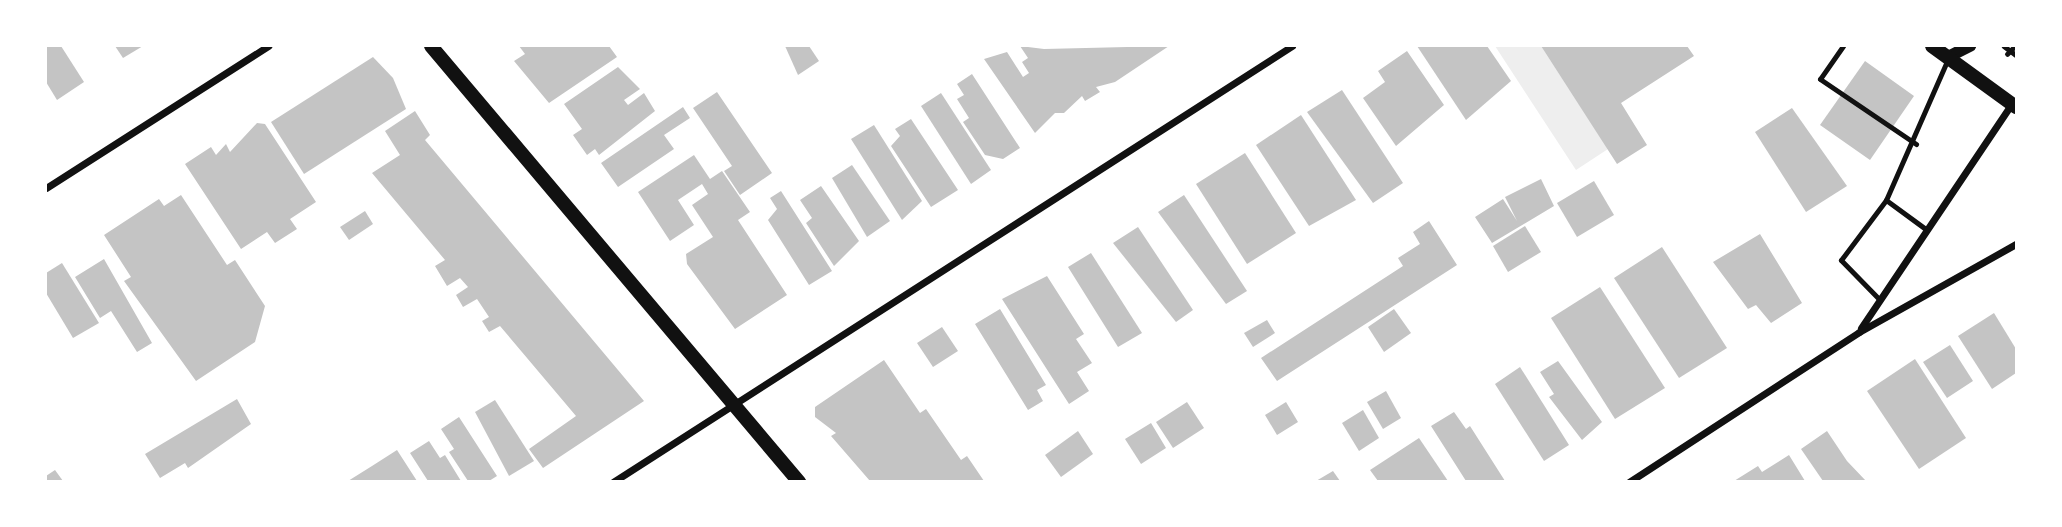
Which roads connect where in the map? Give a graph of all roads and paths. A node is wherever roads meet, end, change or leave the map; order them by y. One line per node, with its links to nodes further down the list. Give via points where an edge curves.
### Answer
1 (268, 46): 14 (street)
2 (431, 46): 20 (main road)
3 (1292, 46): 20 (street)
4 (1843, 46): 13 (lane, via 1820,79)
5 (1931, 46): 11 (main road)
6 (1970, 46): 11 (street)
7 (2004, 46): 9 (path)
8 (2015, 46): 9 (path)
9 (2009, 52): 10 (path)
10 (2016, 55)
11 (1948, 57): 12 (main road); 13 (lane)
12 (2015, 102): 16 (street)
13 (1916, 144): 15 (lane)
14 (46, 188)
15 (1886, 200): 16 (lane); 18 (lane, via 1841,260)
16 (1928, 231): 18 (street)
17 (2017, 244): 19 (street)
18 (1881, 300): 19 (street)
19 (1859, 332): 23 (street)
20 (734, 404): 21 (street); 22 (main road)
21 (613, 481)
22 (799, 481)
23 (1629, 481)

